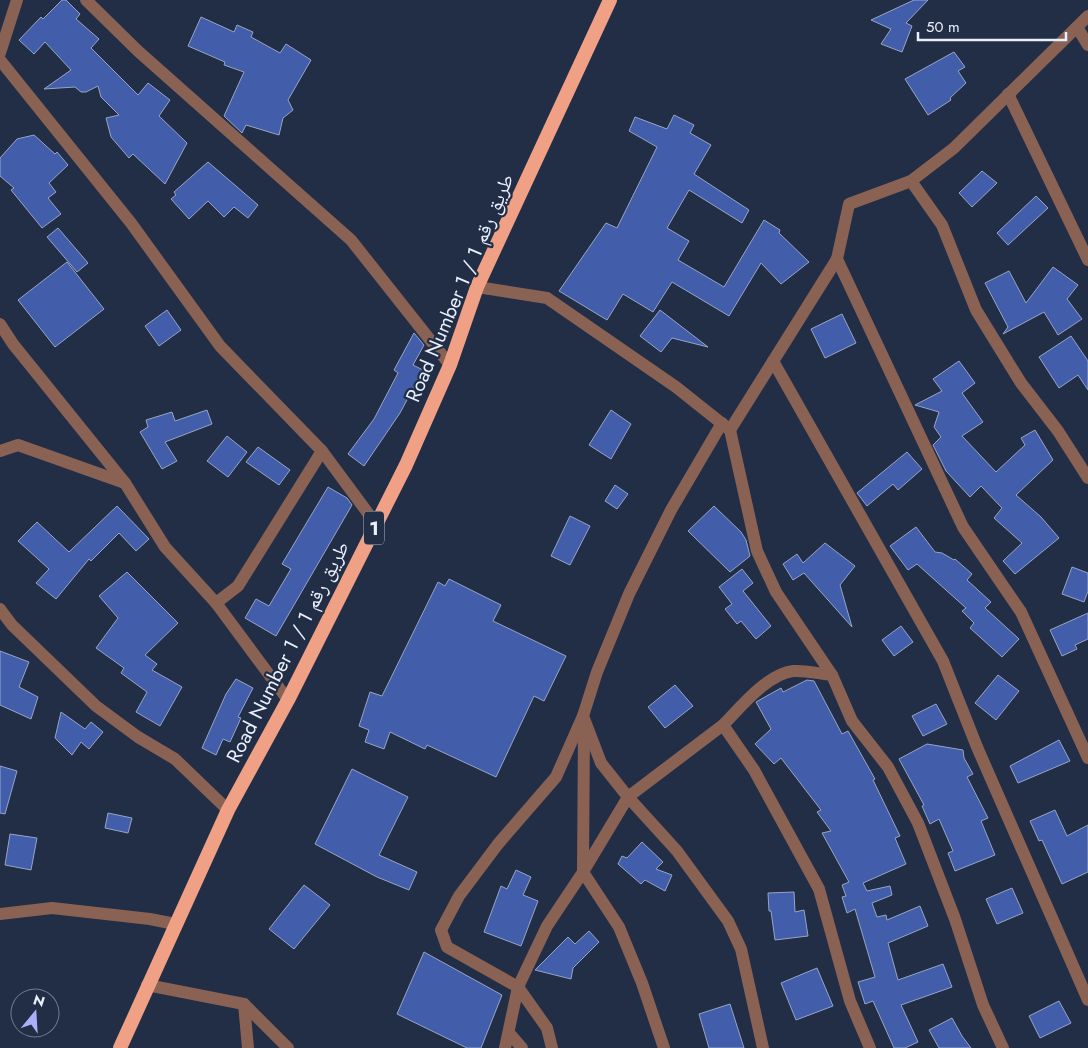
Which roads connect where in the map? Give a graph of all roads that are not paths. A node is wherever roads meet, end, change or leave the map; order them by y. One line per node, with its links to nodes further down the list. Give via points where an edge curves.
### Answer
1 (18, 0): 7 (street)
2 (86, 0): 16 (street, via 138,52 351,240)
3 (610, 0): 13 (highway, Road Number 1 / طريق رقم 1 / 1)
4 (1088, 16): 5 (street)
5 (1077, 27): 6 (street); 9 (street)
6 (1088, 44)
7 (0, 53)
8 (0, 60): 19 (street, via 131,223 220,346)
9 (1008, 94): 10 (street, via 954,148); 12 (street)
10 (911, 181): 11 (street, via 849,204); 20 (street, via 942,224 976,310 1021,382)
11 (837, 259): 15 (street); 30 (street, via 963,526 1021,612)
12 (1088, 260)
13 (477, 287): 16 (highway, Road Number 1 / طريق رقم 1 / 1); 17 (street, via 547,298 676,386)
14 (0, 324): 22 (street)
15 (772, 361): 17 (street); 38 (street, via 943,661)
16 (450, 365): 23 (highway, Road Number 1 / طريق رقم 1 / 1)
17 (726, 427): 26 (street, via 757,551 776,592); 28 (street, via 671,510 629,594 597,672)
18 (0, 451): 22 (street, via 18,445)
19 (322, 451): 23 (street); 24 (street, via 238,586)
20 (1085, 464): 21 (street)
21 (1088, 478)
22 (125, 483): 24 (street, via 165,547)
23 (376, 524): 27 (highway, Road Number 1 / طريق رقم 1 / 1)
24 (216, 603): 27 (street)
25 (0, 609): 32 (street, via 12,625 96,706 175,759)
26 (832, 675): 29 (street, via 792,671 776,678 741,703); 50 (street, via 852,721 888,767 918,823 983,1005)
27 (288, 700): 32 (highway, Road Number 1 / طريق رقم 1 / 1)
28 (584, 716): 31 (street, via 601,763); 33 (street); 37 (street, via 556,777 498,844 464,889 440,930 447,946)
29 (723, 726): 31 (street); 49 (street, via 754,770 819,889 850,1001)
30 (1088, 758)
31 (628, 797): 33 (street); 48 (street, via 677,851 728,921 741,949)
32 (228, 810): 35 (highway, Road Number 1 / طريق رقم 1 / 1)
33 (583, 872): 37 (street, via 547,926); 47 (street, via 618,927)
34 (0, 914): 35 (street, via 52,908)
35 (175, 924): 36 (highway, Road Number 1 / طريق رقم 1 / 1)
36 (147, 985): 39 (street); 41 (highway, Road Number 1 / طريق رقم 1 / 1)
37 (518, 987): 40 (street); 46 (street, via 547,1028)
38 (1088, 1000)
39 (244, 1004): 42 (street); 43 (street)
40 (510, 1033): 44 (street); 45 (street)
41 (120, 1048)
42 (248, 1048)
43 (288, 1048)
44 (505, 1048)
45 (522, 1048)
46 (552, 1048)
47 (664, 1048)
48 (763, 1048)
49 (870, 1048)
50 (1003, 1048)

